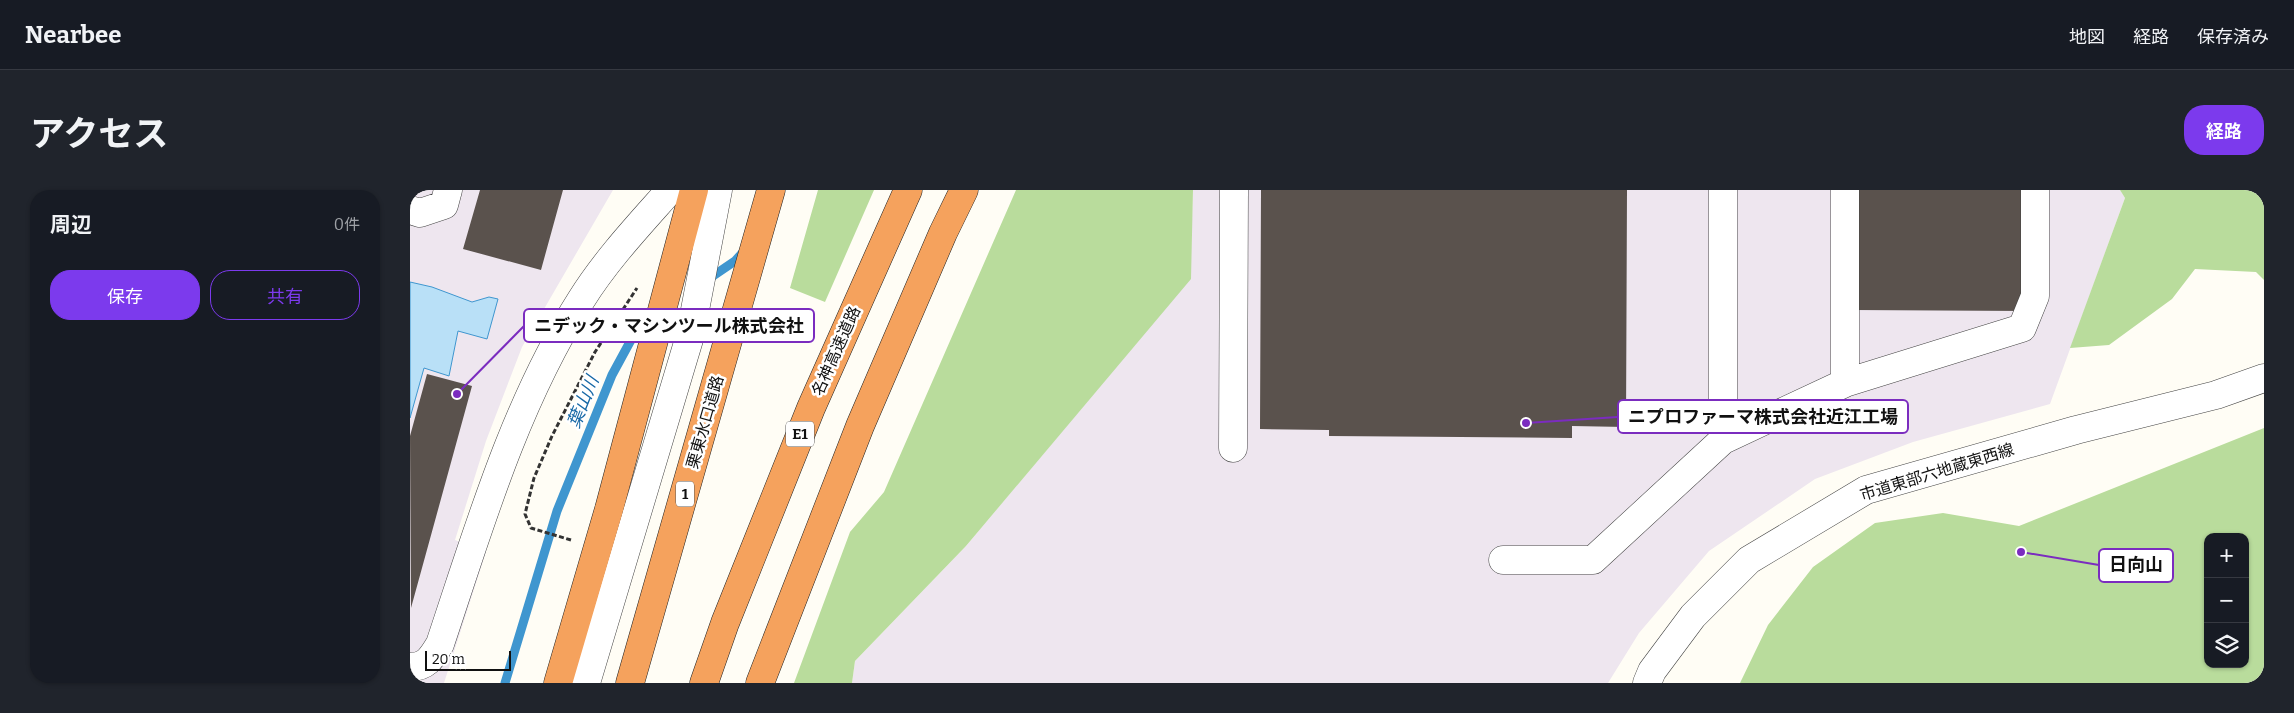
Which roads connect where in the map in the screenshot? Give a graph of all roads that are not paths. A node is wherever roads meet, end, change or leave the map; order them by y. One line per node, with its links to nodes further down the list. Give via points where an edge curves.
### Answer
1 (448, 190): 12 (street, via 444,205 420,213)
2 (670, 190): 18 (street, via 620,247 582,300 543,371 516,428 440,644 423,666)
3 (694, 190): 20 (highway, via 612,500)
4 (718, 190): 21 (street, via 690,336)
5 (771, 190): 19 (highway, 栗東水口道路 / 1)
6 (908, 190): 22 (highway, 名神高速道路 / E1, via 811,408)
7 (964, 190): 23 (highway, via 860,426)
8 (1234, 190): 16 (street)
9 (1723, 190): 15 (street)
10 (1845, 190): 14 (street)
11 (2035, 190): 14 (street, via 2035,296 2022,328)
12 (410, 210)
13 (2264, 378): 24 (street, 市道東部六地蔵東西線, via 2216,395 2076,430 1866,490 1749,560 1693,616 1652,671)
14 (1845, 383): 15 (street)
15 (1723, 440): 17 (street, via 1593,560)
16 (1233, 448)
17 (1503, 560)
18 (410, 667)
19 (632, 679)
20 (558, 683)
21 (586, 683)
22 (704, 683)
23 (760, 683)
24 (1647, 683)

